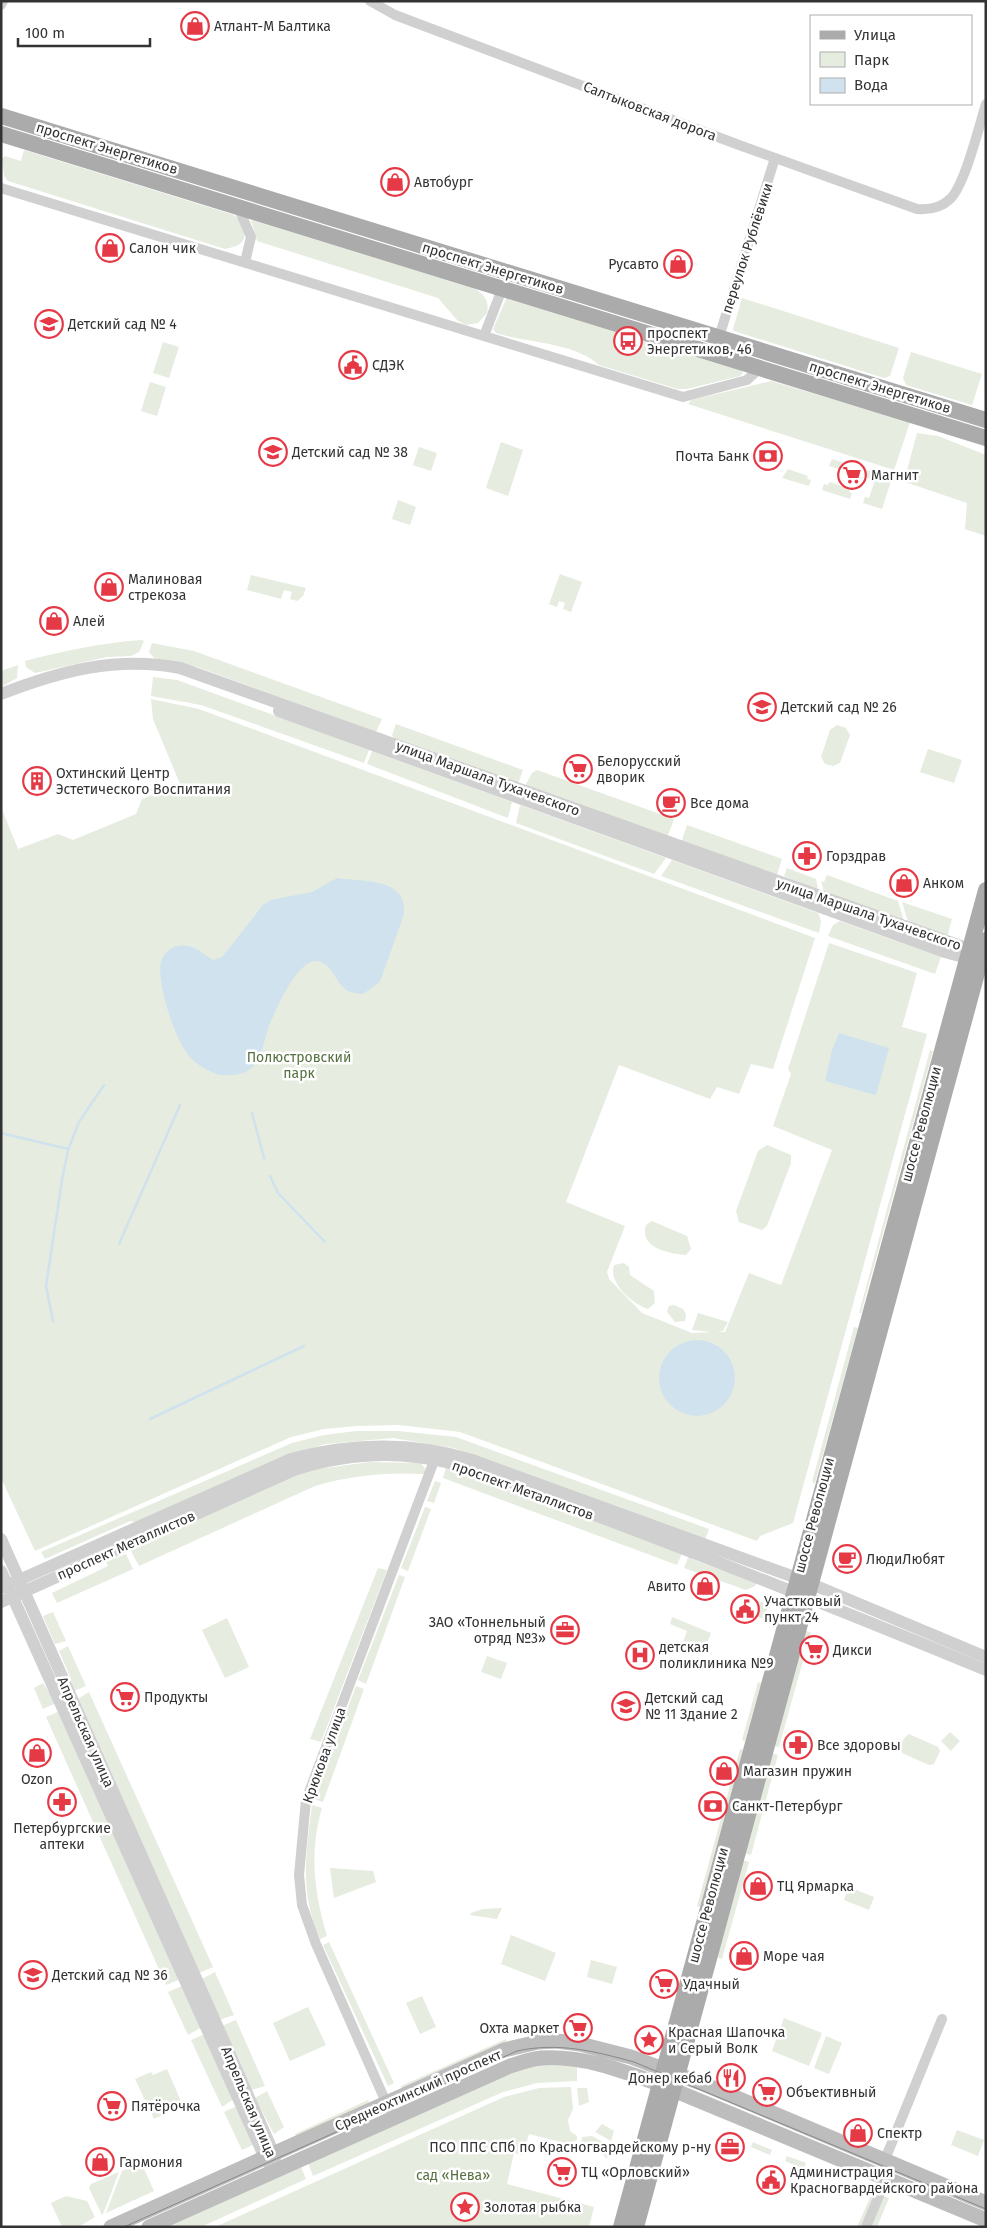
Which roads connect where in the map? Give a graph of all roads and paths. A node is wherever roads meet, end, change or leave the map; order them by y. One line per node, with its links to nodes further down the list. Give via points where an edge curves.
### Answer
1 (3, 1): 3 (street)
2 (370, 1): 7 (street, Салтыковская дорога, via 395,15)
3 (1, 5)
4 (986, 104): 7 (street, Салтыковская дорога, via 957,191 934,208 917,209)
5 (1, 116): 13 (main road, проспект Энергетиков)
6 (1, 134): 9 (main road, проспект Энергетиков)
7 (776, 158): 13 (street, переулок Рублёвики)
8 (1, 188): 10 (street)
9 (238, 207): 10 (street, via 251,237); 11 (main road, проспект Энергетиков)
10 (245, 262): 12 (street)
11 (502, 289): 12 (street); 15 (main road, проспект Энергетиков)
12 (484, 336): 15 (street, via 683,397 747,380)
13 (718, 337): 14 (main road, проспект Энергетиков)
14 (766, 352): 15 (street); 16 (main road, проспект Энергетиков)
15 (760, 369): 17 (main road, проспект Энергетиков)
16 (986, 420)
17 (986, 438)
18 (1, 694): 22 (street, улица Маршала Тухачевского, via 52,675 108,664 144,662 180,668)
19 (1, 703): 22 (street, улица Маршала Тухачевского, via 53,681 108,670 149,670 178,675)
20 (986, 890): 22 (main road, шоссе Революции)
21 (986, 940): 22 (main road, шоссе Революции)
22 (972, 955): 27 (main road, шоссе Революции)
23 (437, 1455): 26 (street, проспект Металлистов, via 369,1456 317,1462); 27 (street, проспект Металлистов, via 472,1460); 34 (street, Крюкова улица, via 312,1782 303,1816 299,1875 302,1905)
24 (1, 1539): 26 (street, Апрельская улица)
25 (1, 1571): 28 (street, Апрельская улица)
26 (22, 1585): 28 (street, проспект Металлистов); 36 (street, Апрельская улица)
27 (801, 1587): 29 (street, проспект Металлистов); 30 (street, проспект Металлистов); 32 (main road, шоссе Революции)
28 (6, 1593): 36 (street, Апрельская улица)
29 (986, 1657)
30 (986, 1670)
31 (942, 2019): 37 (street)
32 (670, 2071): 33 (main road, шоссе Революции); 34 (main road, Среднеохтинский проспект, via 580,2044 538,2042 504,2050); 37 (main road, Среднеохтинский проспект)
33 (666, 2087): 35 (main road, Среднеохтинский проспект, via 579,2060 539,2058 510,2066); 39 (main road, Среднеохтинский проспект); 44 (main road, шоссе Революции); 45 (main road, шоссе Революции)
34 (387, 2104): 35 (street, Крюкова улица); 36 (main road, Среднеохтинский проспект)
35 (393, 2118): 38 (main road, Среднеохтинский проспект)
36 (270, 2156): 38 (street, Апрельская улица); 42 (main road, Среднеохтинский проспект)
37 (884, 2162): 39 (street); 40 (main road, Среднеохтинский проспект)
38 (276, 2172): 43 (main road, Среднеохтинский проспект)
39 (886, 2179): 41 (main road, Среднеохтинский проспект); 46 (street)
40 (986, 2203)
41 (986, 2220)
42 (111, 2227)
43 (150, 2227)
44 (621, 2227)
45 (636, 2227)
46 (866, 2227)

